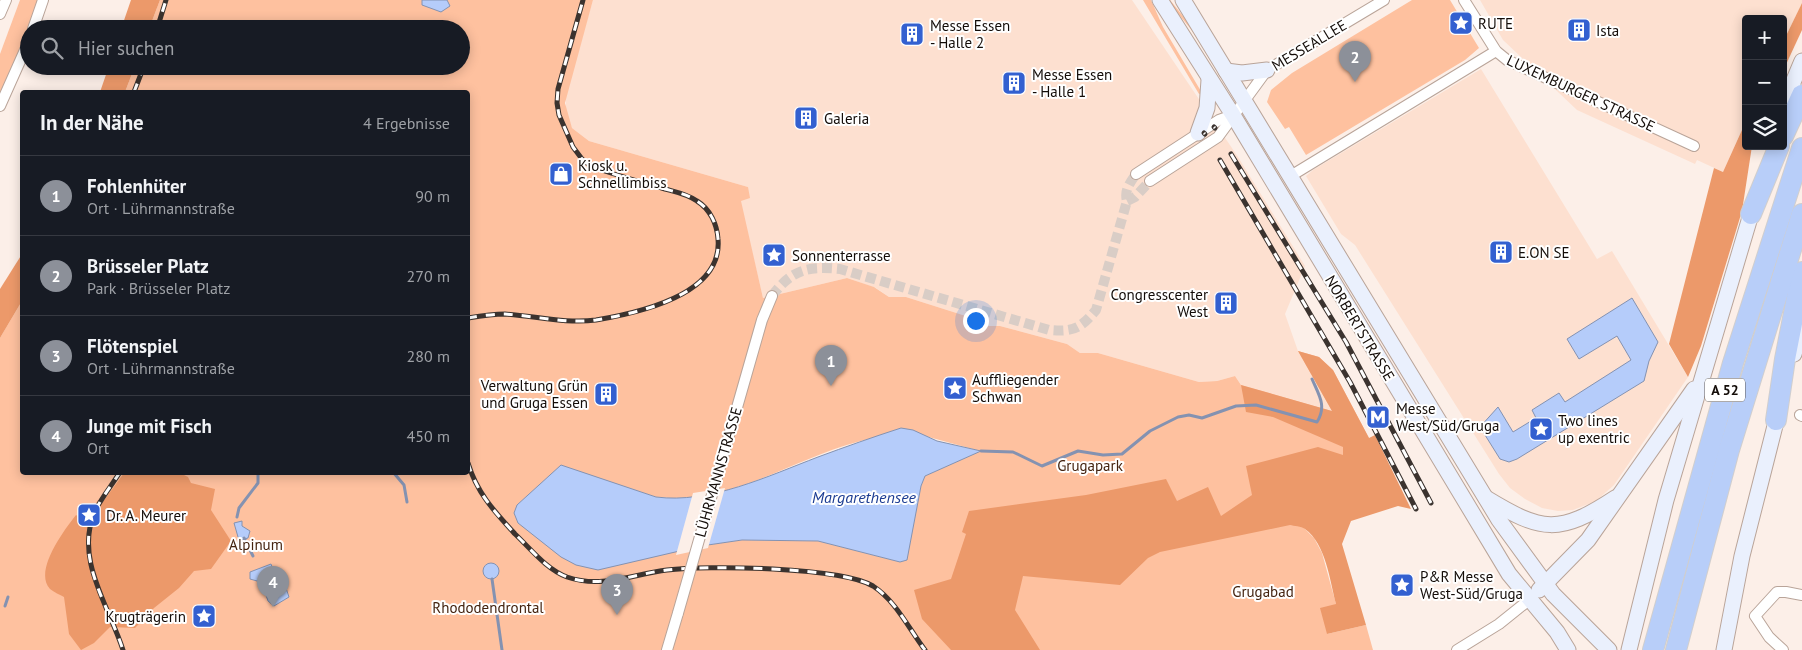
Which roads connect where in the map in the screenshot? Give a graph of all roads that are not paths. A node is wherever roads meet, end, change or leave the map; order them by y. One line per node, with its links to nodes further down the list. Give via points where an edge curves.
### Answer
1 (6, 0): 7 (street)
2 (43, 0): 8 (street)
3 (1160, 0): 14 (main road, NORBERTSTRASSE)
4 (1183, 0): 13 (main road, NORBERTSTRASSE)
5 (1384, 0): 12 (street, MESSEALLEE)
6 (1464, 0): 9 (street, LUXEMBURGER STRASSE)
7 (0, 14)
8 (36, 20)
9 (1496, 51): 22 (street, LUXEMBURGER STRASSE, via 1507,60); 27 (street)
10 (20, 61): 18 (street)
11 (1802, 61): 17 (main road)
12 (1267, 70): 13 (main road); 16 (street, MESSEALLEE)
13 (1226, 71): 16 (main road, NORBERTSTRASSE)
14 (1209, 80): 19 (main road, NORBERTSTRASSE); 21 (main road, via 1207,108)
15 (1802, 95): 20 (highway)
16 (1244, 101): 19 (street); 27 (main road, NORBERTSTRASSE)
17 (1783, 105)
18 (0, 106)
19 (1233, 115): 21 (street); 28 (street, via 1218,137); 40 (main road, NORBERTSTRASSE, via 1509,574)
20 (1787, 127)
21 (1198, 133): 26 (street)
22 (1694, 146)
23 (1802, 148): 41 (highway, A 52, via 1753,296)
24 (1769, 150): 29 (main road)
25 (1777, 150): 29 (highway)
26 (1136, 174)
27 (1289, 177): 37 (main road, NORBERTSTRASSE)
28 (1150, 181)
29 (1751, 214): 34 (main road)
30 (1802, 214): 43 (highway, A 52, via 1729,450)
31 (1802, 272): 35 (highway, via 1784,360)
32 (772, 296): 44 (street, LÜHRMANNSTRASSE, bridge, via 762,320)
33 (1802, 328): 35 (main road)
34 (1702, 378): 36 (main road); 48 (main road, via 1666,500)
35 (1776, 420): 49 (main road, via 1742,556)
36 (1623, 492): 37 (main road, via 1589,515 1554,526 1536,524); 38 (main road, via 1588,540)
37 (1485, 497): 38 (main road, NORBERTSTRASSE)
38 (1545, 584): 40 (main road); 47 (main road, NORBERTSTRASSE)
39 (1802, 595): 50 (street, via 1777,592 1756,616 1769,637)
40 (1529, 600): 42 (main road, NORBERTSTRASSE); 45 (street, via 1500,624)
41 (1655, 642)
42 (1566, 646): 46 (main road)
43 (1676, 648)
44 (667, 650)
45 (1457, 650)
46 (1580, 650)
47 (1609, 650)
48 (1629, 650)
49 (1724, 650)
50 (1783, 650)

